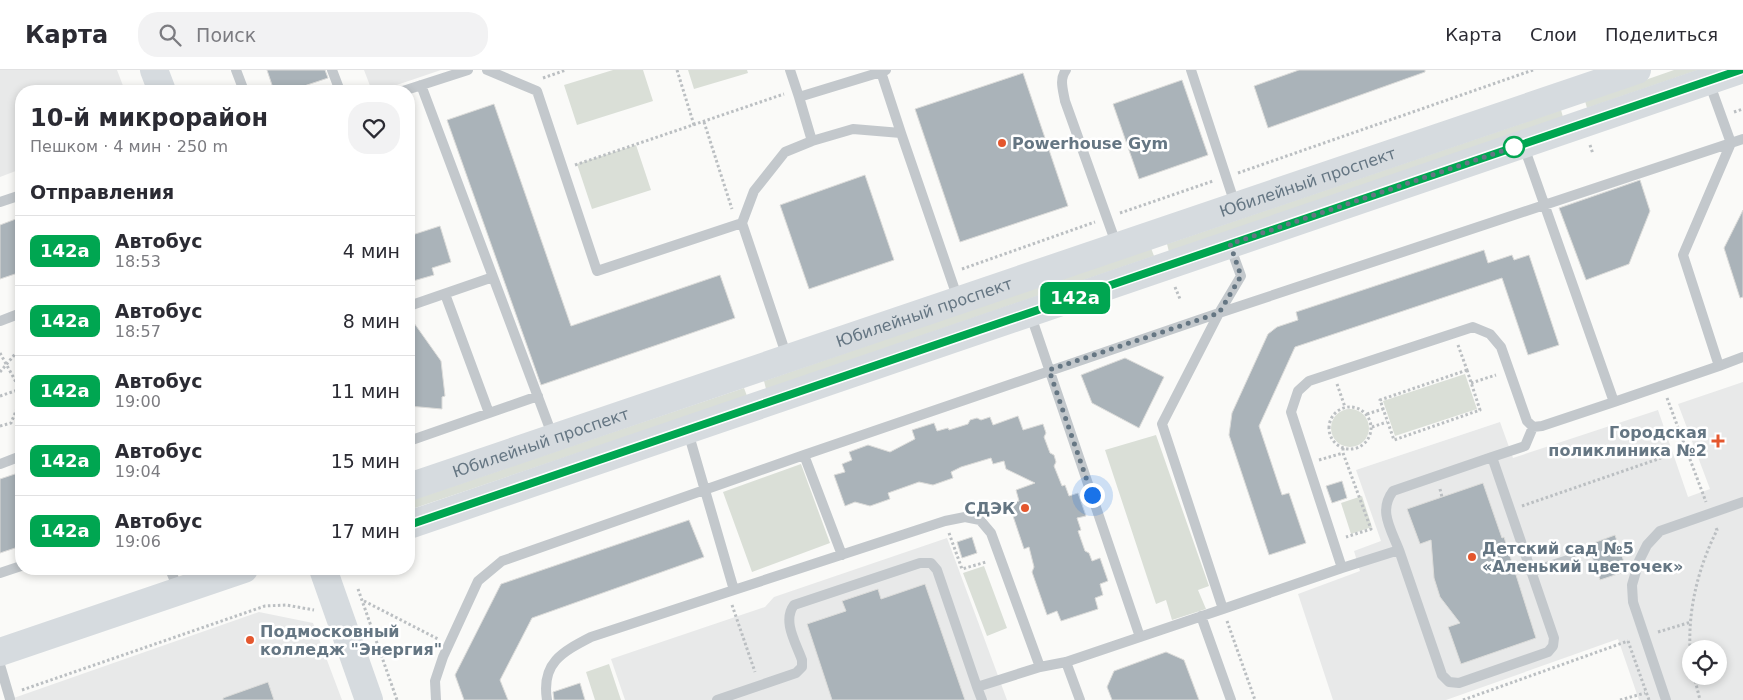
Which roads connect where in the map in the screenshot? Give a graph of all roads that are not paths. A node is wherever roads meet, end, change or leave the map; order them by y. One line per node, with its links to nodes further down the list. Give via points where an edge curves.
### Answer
1 (154, 70): 13 (street)
2 (236, 70): 14 (lane)
3 (332, 70): 15 (lane)
4 (468, 70): 16 (lane)
5 (487, 70): 28 (lane, via 537,91 597,271)
6 (790, 70): 18 (lane)
7 (1066, 70): 30 (lane, via 1062,87 1065,100)
8 (1192, 70): 27 (lane)
9 (1637, 70): 27 (street, Юбилейный проспект, via 1598,78)
10 (1740, 70): 12 (street, Юбилейный проспект)
11 (884, 71): 18 (lane); 19 (lane)
12 (1708, 81): 22 (lane); 23 (street, Юбилейный проспект)
13 (160, 85)
14 (242, 85)
15 (338, 85)
16 (420, 86): 17 (lane); 31 (lane)
17 (415, 87)
18 (798, 94): 21 (lane)
19 (901, 133): 21 (lane, via 853,129); 33 (lane)
20 (1743, 139): 22 (lane)
21 (812, 141): 28 (lane, via 785,152 754,191)
22 (1731, 143): 26 (lane); 41 (lane, via 1683,255)
23 (1523, 144): 26 (lane); 29 (street, Юбилейный проспект)
24 (15, 197): 25 (lane)
25 (0, 202)
26 (1545, 205): 36 (lane); 44 (lane)
27 (1236, 206): 30 (street, Юбилейный проспект)
28 (739, 224): 40 (lane)
29 (1230, 244): 35 (street, Юбилейный проспект); 36 (lane, via 1241,276)
30 (1118, 246): 33 (street, Юбилейный проспект)
31 (493, 277): 32 (lane); 43 (lane)
32 (445, 294): 34 (lane); 45 (lane)
33 (958, 300): 40 (street, Юбилейный проспект)
34 (415, 304)
35 (1030, 313): 42 (lane); 47 (street, Юбилейный проспект)
36 (1219, 313): 42 (lane); 69 (lane, via 1162,424)
37 (15, 315): 38 (lane)
38 (0, 320)
39 (1743, 357): 41 (lane)
40 (787, 358): 48 (street, Юбилейный проспект)
41 (1719, 366): 44 (lane)
42 (1049, 370): 50 (lane); 71 (lane)
43 (538, 396): 45 (lane); 48 (lane)
44 (1614, 402): 46 (lane)
45 (489, 413): 49 (lane)
46 (1533, 427): 51 (lane, via 1525,446); 62 (lane, via 1527,421 1500,346 1490,334 1473,327 1302,386 1291,412)
47 (687, 430): 55 (lane); 57 (street, Юбилейный проспект)
48 (553, 438): 54 (street, Юбилейный проспект)
49 (415, 439)
50 (804, 455): 55 (lane); 59 (lane)
51 (1492, 457): 58 (lane, via 1393,491 1384,509); 63 (lane)
52 (15, 458): 53 (lane)
53 (0, 464)
54 (415, 485)
55 (704, 490): 68 (lane); 79 (lane, via 502,561 478,580 448,644 435,681)
56 (1743, 502): 85 (lane, via 1660,531 1639,560 1632,584 1633,602)
57 (415, 523)
58 (1399, 550): 62 (lane); 63 (lane, via 1442,675 1448,682 1459,683 1548,652 1553,646 1554,638)
59 (842, 555): 68 (lane); 75 (lane, via 945,521 980,520 991,533)
60 (1571, 559): 63 (lane)
61 (15, 568): 64 (lane)
62 (1342, 568): 69 (lane)
63 (1531, 572)
64 (0, 573)
65 (206, 575): 67 (street)
66 (325, 575): 78 (street)
67 (175, 580): 72 (street)
68 (734, 590): 80 (lane, via 591,637 572,647 559,655 551,666 546,680)
69 (1223, 608): 70 (lane)
70 (1201, 616): 71 (lane); 84 (lane)
71 (1140, 637): 73 (lane)
72 (0, 652)
73 (1066, 662): 75 (lane); 83 (lane)
74 (0, 666): 77 (lane)
75 (1040, 667): 76 (lane)
76 (977, 687): 81 (lane, via 937,570 931,563 920,563 794,605 788,620 802,667 796,673); 82 (lane)
77 (9, 697)
78 (369, 700)
79 (436, 700)
80 (547, 700)
81 (717, 700)
82 (982, 700)
83 (1080, 700)
84 (1231, 700)
85 (1666, 700)

